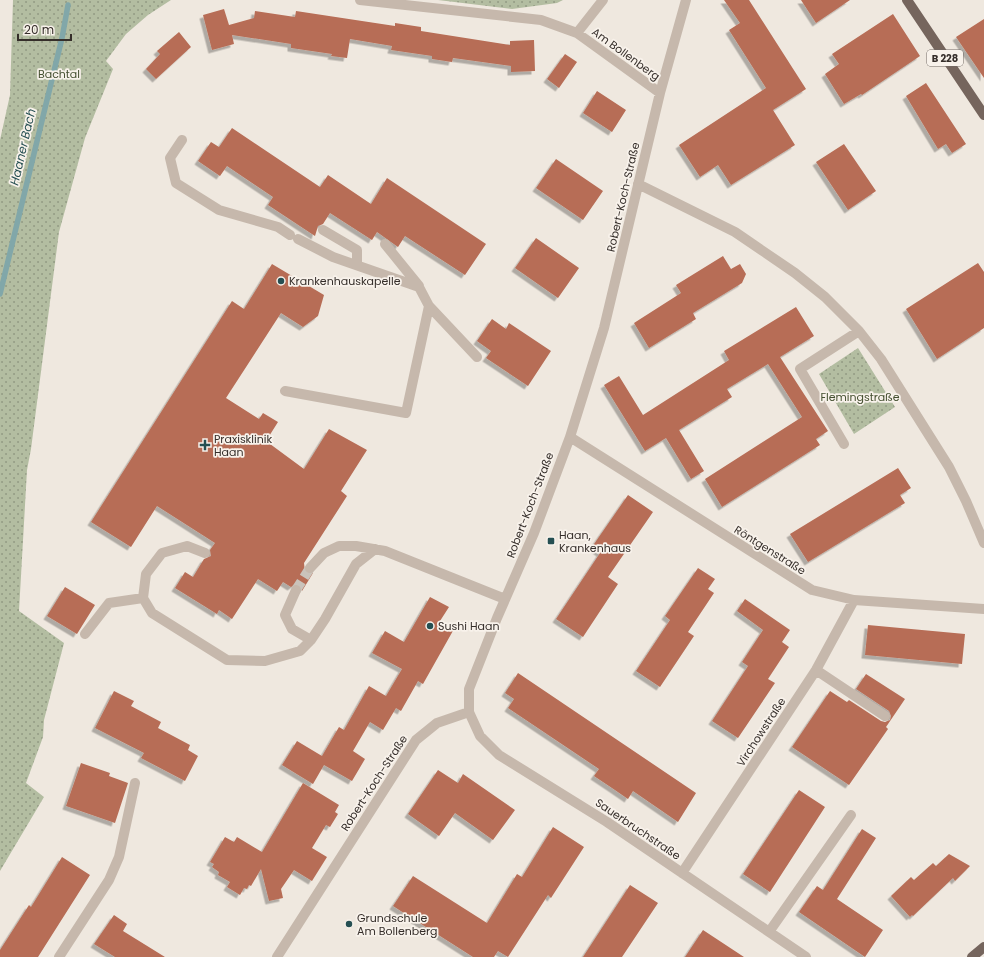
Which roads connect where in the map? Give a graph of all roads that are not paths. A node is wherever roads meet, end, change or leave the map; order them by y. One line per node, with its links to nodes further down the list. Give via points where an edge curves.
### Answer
1 (360, 0): 5 (street, Am Bollenberg, via 541,20)
2 (603, 0): 5 (street, Am Bollenberg)
3 (686, 0): 6 (street, Robert-Koch-Straße)
4 (907, 0): 7 (main road, B 228)
5 (577, 34): 6 (street, Am Bollenberg)
6 (660, 93): 9 (street, Robert-Koch-Straße)
7 (984, 115)
8 (182, 140): 12 (street, via 170,158 176,183 219,210 278,227 333,257)
9 (638, 184): 15 (street, via 735,232 795,273 825,297); 18 (street, Robert-Koch-Straße, via 604,328)
10 (323, 230): 12 (street, via 357,250)
11 (385, 244): 13 (street)
12 (357, 264): 13 (street)
13 (419, 287): 14 (street)
14 (429, 306): 16 (street); 17 (street, via 406,413)
15 (859, 331): 19 (street, via 800,369); 20 (street, via 881,359 949,467)
16 (477, 357)
17 (285, 391)
18 (570, 437): 26 (street, Robert-Koch-Straße, via 534,533); 27 (street, Röntgenstraße, via 812,590)
19 (844, 444)
20 (984, 543)
21 (375, 549): 23 (street, via 339,546 324,553); 26 (street); 30 (street, via 356,564)
22 (205, 553): 25 (street, via 187,546 162,554 146,574)
23 (310, 568)
24 (296, 590): 30 (street, via 285,615 292,629)
25 (144, 598): 29 (street, via 109,603); 30 (street, via 152,613 227,660 265,661 300,652)
26 (505, 599): 32 (street, Robert-Koch-Straße, via 469,689)
27 (854, 600): 28 (street, Röntgenstraße); 31 (street, Virchowstraße)
28 (984, 609)
29 (85, 634)
30 (311, 640)
31 (816, 670): 33 (street); 36 (street, Virchowstraße)
32 (469, 712): 36 (street, Sauerbruchstraße, via 480,736 499,755 607,822); 39 (street, Robert-Koch-Straße, via 437,723 416,740)
33 (885, 716)
34 (135, 783): 40 (street, via 119,857 109,880)
35 (851, 815): 37 (street)
36 (682, 873): 37 (street, Sauerbruchstraße)
37 (769, 932): 41 (street, Sauerbruchstraße)
38 (984, 947): 42 (main road)
39 (278, 955)
40 (59, 957)
41 (806, 957)
42 (972, 957)

